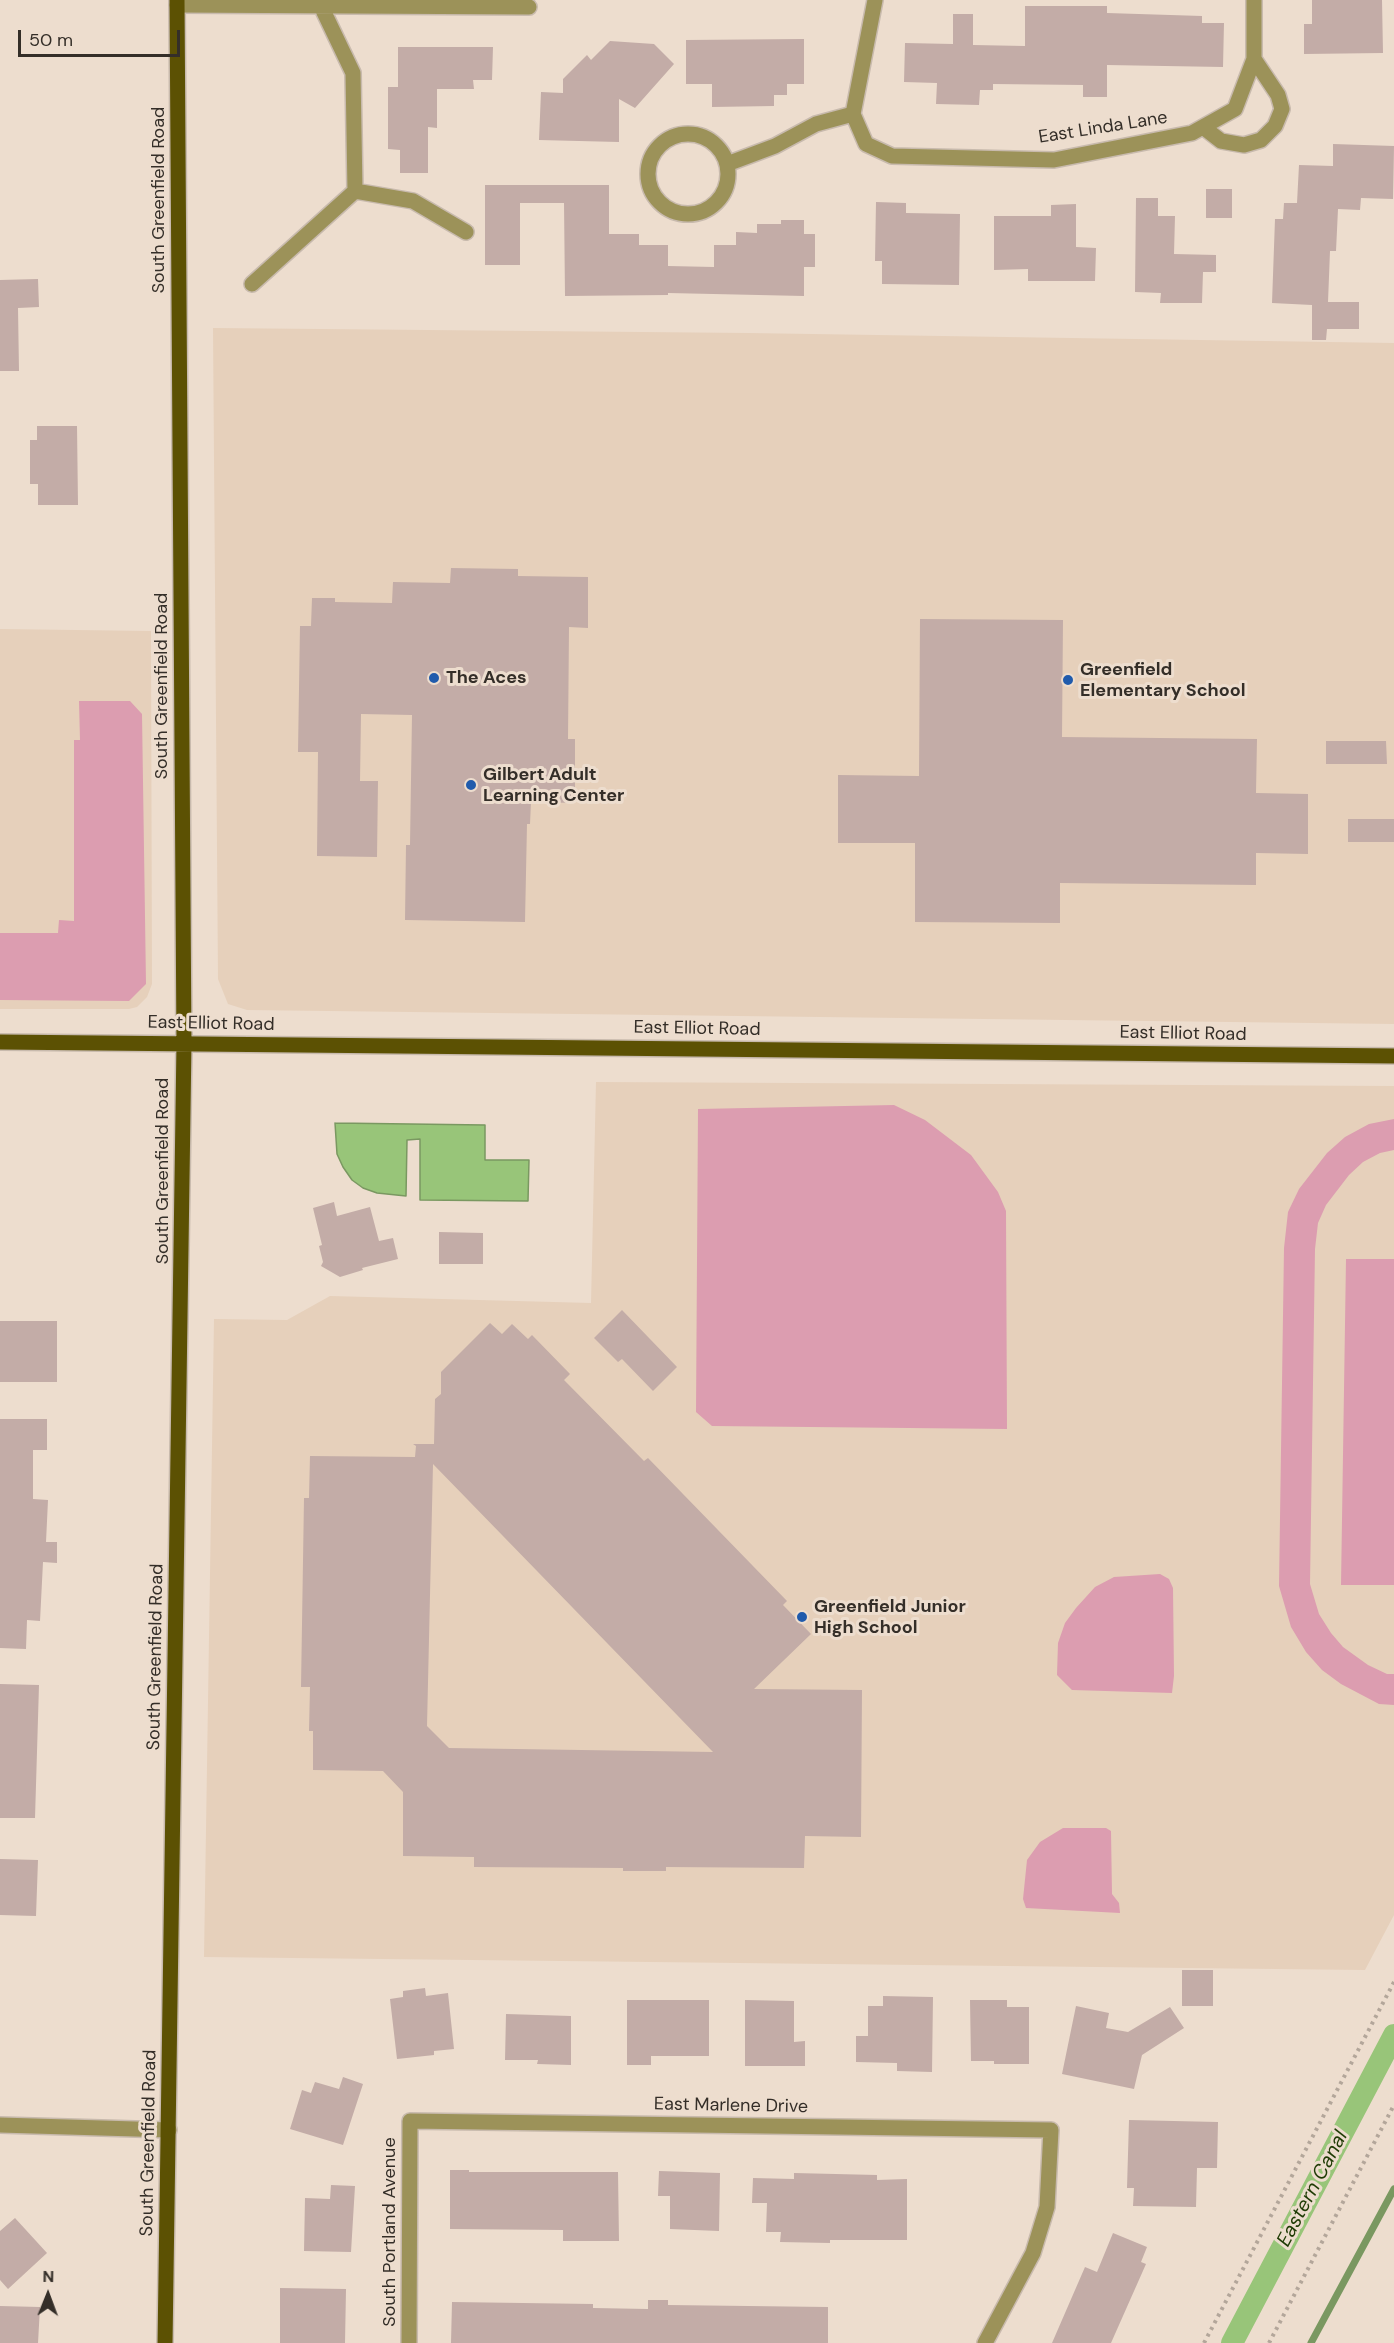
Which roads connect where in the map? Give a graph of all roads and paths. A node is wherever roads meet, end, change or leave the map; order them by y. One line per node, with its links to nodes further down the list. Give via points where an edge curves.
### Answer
1 (875, 0): 7 (street)
2 (1254, 0): 6 (street)
3 (177, 3): 4 (street); 14 (main road, South Greenfield Road)
4 (321, 6): 5 (street); 10 (street, via 353,74)
5 (529, 7)
6 (1254, 59): 8 (street, East Linda Lane, via 1235,109); 8 (street, via 1278,95 1282,109 1275,126 1261,140 1244,145 1221,141)
7 (853, 114): 8 (street, East Linda Lane, via 866,144 892,156 1054,160 1192,133); 9 (street, via 816,124 775,146)
8 (1203, 127)
9 (727, 164): 9 (street, via 722,152 701,136 673,137 653,155 648,182 662,205 673,212 698,213 719,200 728,176)
10 (355, 191): 11 (street, via 413,201); 12 (street)
11 (466, 232)
12 (252, 284)
13 (0, 1042): 14 (main road, East Elliot Road)
14 (184, 1043): 15 (main road, East Elliot Road); 20 (main road, South Greenfield Road)
15 (1394, 1056)
16 (1394, 1982): 24 (path)
17 (1394, 2105): 25 (path)
18 (410, 2121): 22 (street, South Portland Avenue); 23 (street, East Marlene Drive, via 1051,2130 1047,2207 1033,2253)
19 (0, 2125): 20 (street)
20 (169, 2130): 21 (main road, South Greenfield Road)
21 (165, 2343)
22 (409, 2343)
23 (985, 2343)
24 (1204, 2343)
25 (1269, 2343)

